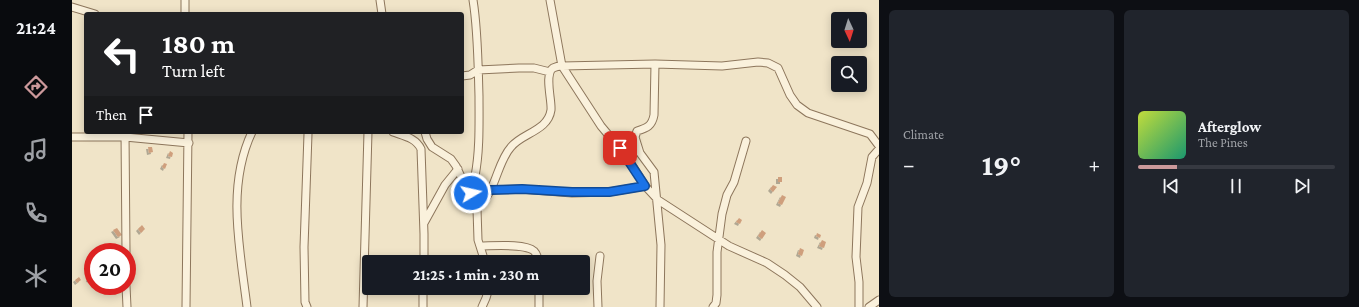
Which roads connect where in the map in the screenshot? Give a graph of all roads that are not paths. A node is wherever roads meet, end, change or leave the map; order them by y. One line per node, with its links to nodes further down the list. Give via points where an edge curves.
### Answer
1 (185, 0): 7 (street)
2 (380, 0): 8 (street)
3 (473, 0): 11 (street)
4 (550, 0): 10 (street)
5 (72, 7): 6 (street)
6 (88, 12)
7 (185, 12)
8 (382, 12)
9 (655, 64): 10 (street); 25 (street, via 722,66 768,63 778,68 797,106 808,113 870,134); 31 (street, via 653,122 650,126 637,131 635,137 640,152 654,172)
10 (562, 66): 12 (street, via 553,68); 28 (street, via 600,126 626,156)
11 (478, 70): 12 (street, via 534,68); 13 (street, via 470,76); 29 (street, via 479,135 476,169)
12 (550, 72): 30 (street, via 550,110 547,121 511,146 499,167)
13 (464, 76)
14 (125, 134): 21 (street); 23 (street); 35 (street)
15 (188, 134): 23 (street)
16 (251, 134): 48 (street, via 238,173 237,193 239,244)
17 (308, 134): 49 (street, via 304,247)
18 (368, 134): 50 (street)
19 (398, 134): 24 (street)
20 (426, 136): 24 (street); 27 (street, via 432,147 451,159)
21 (72, 137)
22 (746, 141): 34 (street, via 734,182 727,195)
23 (189, 143): 47 (street)
24 (418, 144): 33 (street, via 421,149)
25 (879, 146)
26 (879, 149): 58 (street, via 872,157 867,184 858,207 856,257)
27 (458, 169): 29 (street); 33 (street, via 445,185)
28 (645, 186): 30 (street, via 592,193); 31 (street)
29 (469, 190): 30 (street); 32 (street)
30 (491, 190): 32 (street)
31 (657, 199): 34 (street); 55 (street, via 661,245)
32 (478, 209): 36 (street)
33 (424, 224): 37 (street)
34 (719, 239): 56 (street, via 717,295); 57 (street, via 785,275 800,287)
35 (126, 243)
36 (480, 246): 38 (street); 39 (street, via 524,247 533,250)
37 (424, 255)
38 (483, 255)
39 (537, 255)
40 (600, 256): 54 (street, via 597,281)
41 (126, 295): 46 (street)
42 (423, 295): 51 (street)
43 (487, 295): 52 (street)
44 (539, 295): 53 (street)
45 (879, 300): 59 (street)
46 (127, 307)
47 (186, 307)
48 (247, 307)
49 (307, 307)
50 (363, 307)
51 (423, 307)
52 (482, 307)
53 (539, 307)
54 (598, 307)
55 (660, 307)
56 (713, 307)
57 (817, 307)
58 (859, 307)
59 (869, 307)

